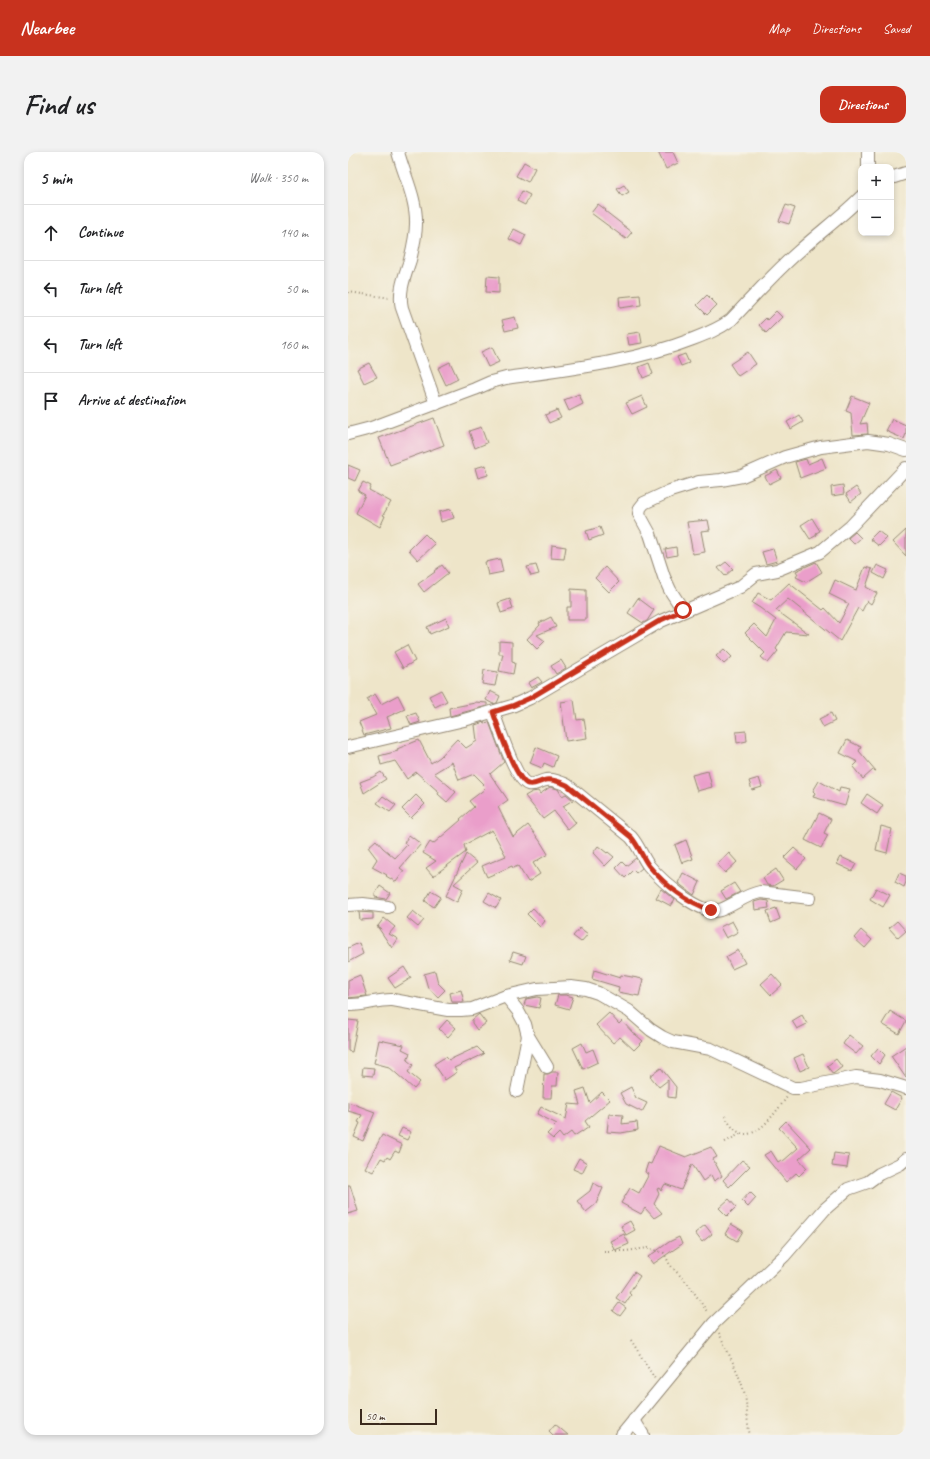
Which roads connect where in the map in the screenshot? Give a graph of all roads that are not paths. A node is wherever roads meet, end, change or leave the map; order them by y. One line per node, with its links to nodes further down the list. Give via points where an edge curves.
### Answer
1 (398, 152): 7 (street, via 413,200 416,222 415,240 400,299)
2 (868, 152): 3 (street)
3 (868, 164)
4 (906, 173): 5 (street)
5 (894, 177)
6 (859, 200): 7 (street, via 797,253 720,328 676,346 647,354 491,382)
7 (436, 404): 8 (street)
8 (348, 434)
9 (906, 450): 11 (street, via 868,441 821,446 785,457 742,476 699,482 644,503 639,514 650,534 664,577)
10 (906, 468): 11 (street, via 851,526 820,552 778,570 756,574 740,587)
11 (683, 610): 12 (street, via 530,698)
12 (493, 712): 13 (street); 14 (street, via 521,780 532,785 547,780 567,785 631,837 648,865 669,886 686,898 711,910 720,910 760,892)
13 (348, 747)
14 (810, 898)
15 (348, 905): 16 (street)
16 (388, 907)
17 (506, 996): 18 (street, via 472,1009 461,1010 393,1000); 19 (street, via 518,1011); 21 (street, via 537,988 586,988 629,1011 662,1037 674,1042 711,1049 793,1088 856,1077 880,1080)
18 (348, 1005)
19 (528, 1036): 20 (street); 22 (street)
20 (547, 1067)
21 (906, 1088)
22 (517, 1091)
23 (906, 1159): 24 (street, via 868,1182 848,1189 814,1220 784,1256 714,1323)
24 (634, 1420): 25 (street); 26 (street)
25 (622, 1435)
26 (643, 1435)

